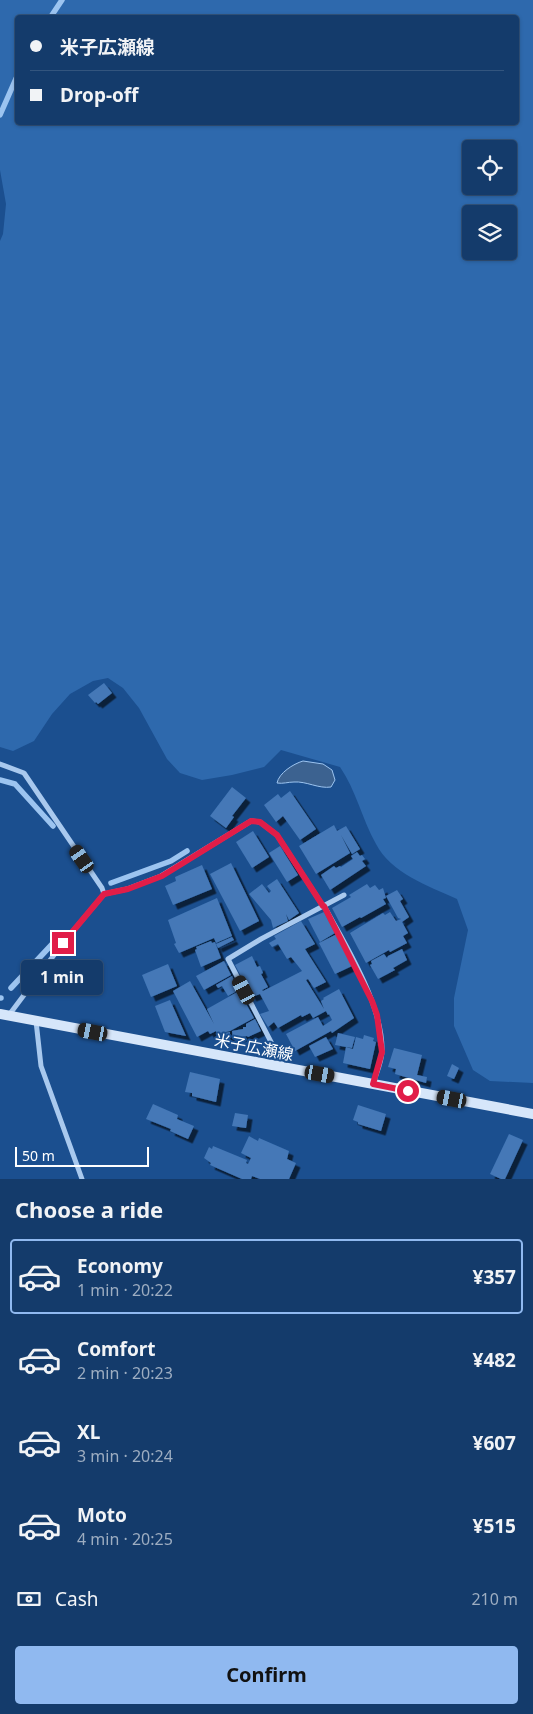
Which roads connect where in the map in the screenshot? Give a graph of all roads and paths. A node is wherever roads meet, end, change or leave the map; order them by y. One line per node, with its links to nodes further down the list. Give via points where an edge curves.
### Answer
1 (0, 764): 2 (street, via 24,773)
2 (104, 894): 4 (street, via 162,876 251,821 260,822 277,835); 5 (street)
3 (344, 895): 4 (street)
4 (324, 906): 7 (street, via 228,959); 8 (street, via 377,1015 382,1052)
5 (4, 1015): 6 (main road, 米子広瀬線)
6 (36, 1021): 7 (main road, 米子広瀬線); 10 (street, via 41,1066)
7 (284, 1068): 8 (main road, 米子広瀬線)
8 (373, 1084): 9 (main road, 米子広瀬線)
9 (533, 1114)
10 (82, 1179)

